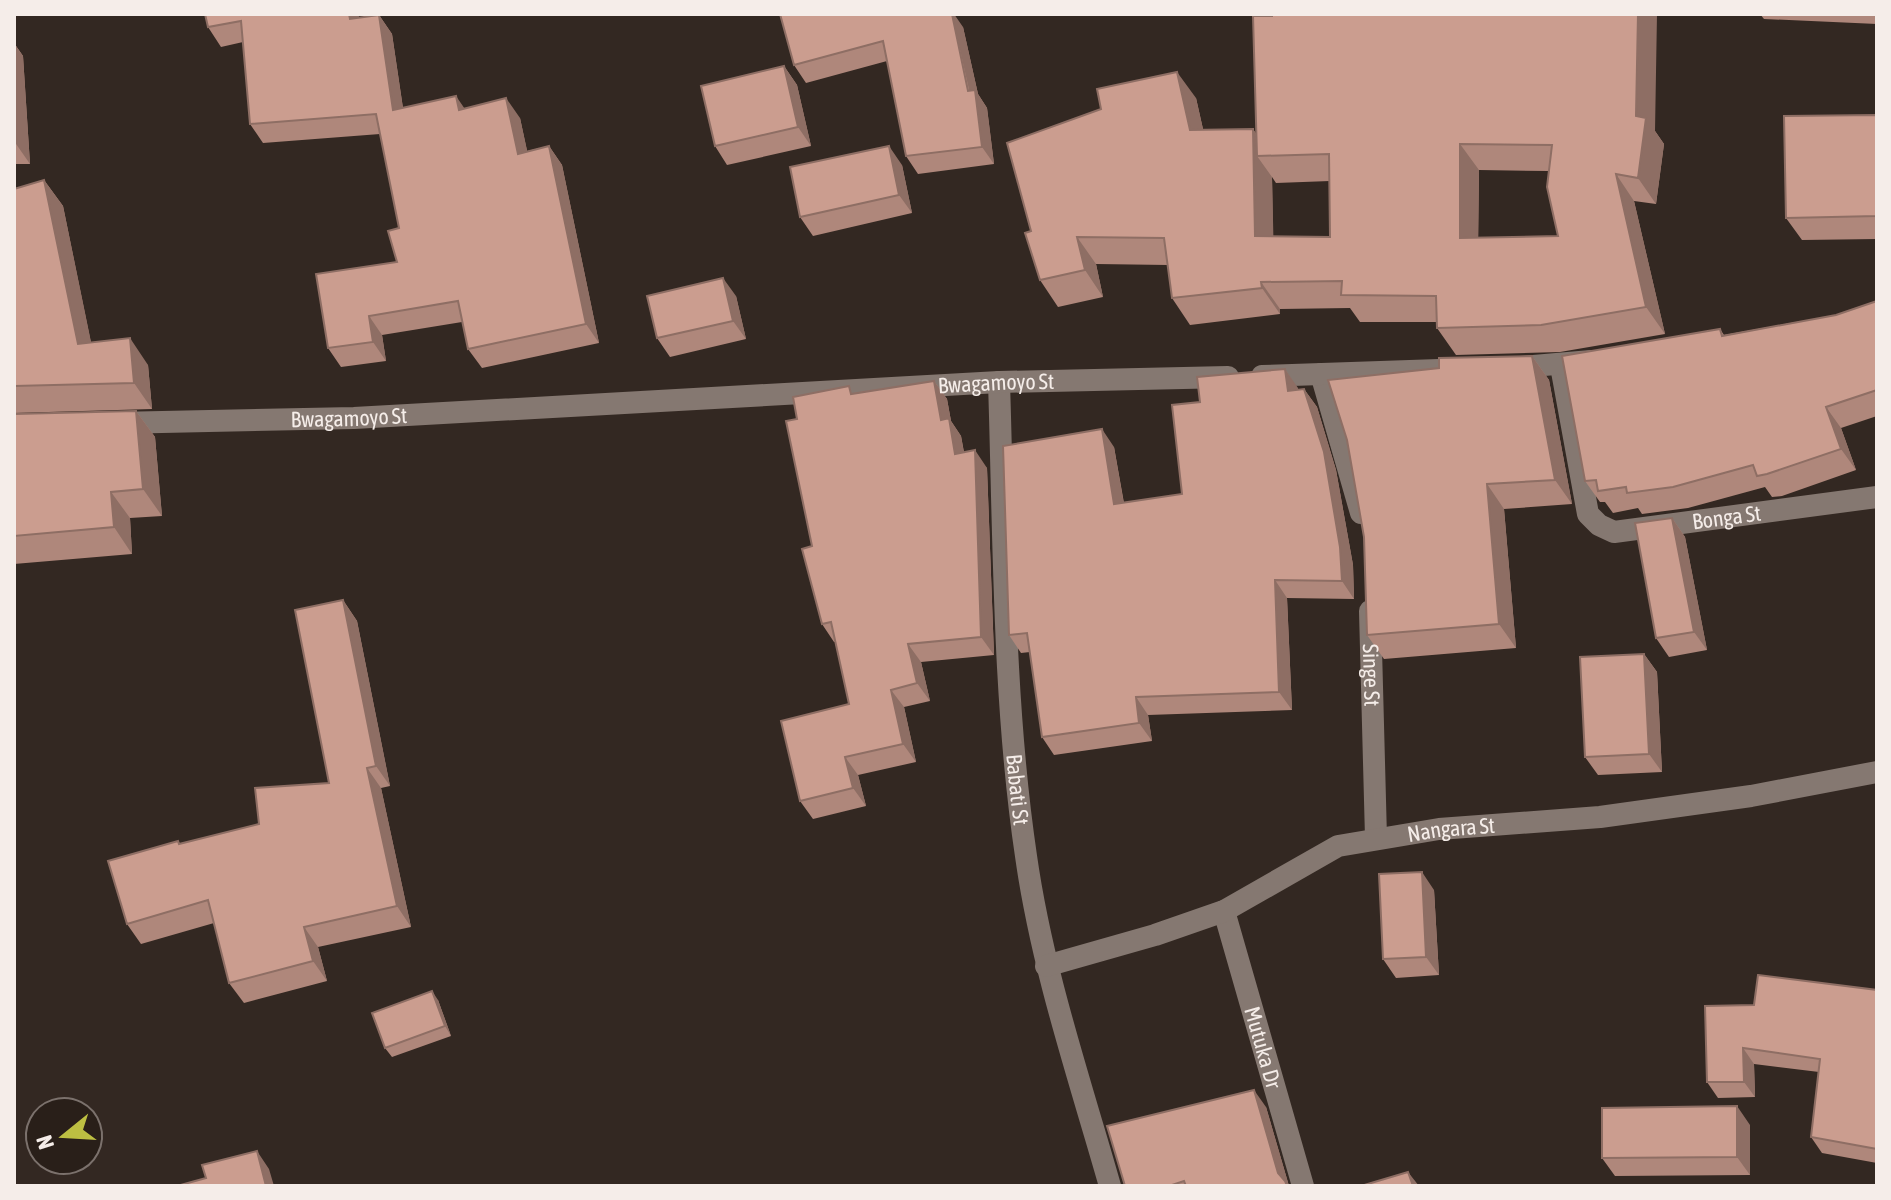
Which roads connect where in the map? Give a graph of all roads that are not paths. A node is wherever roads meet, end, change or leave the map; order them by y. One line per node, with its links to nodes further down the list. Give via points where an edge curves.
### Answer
1 (1606, 358): 2 (street, Bwagamoyo St)
2 (1561, 366): 3 (street, Bwagamoyo St); 6 (street, Bonga St, via 1588,514 1614,532)
3 (1321, 374): 4 (street, Bwagamoyo St); 7 (street, via 1350,467)
4 (999, 382): 5 (street, Bwagamoyo St, via 354,418); 12 (street, Babati St, via 1017,767 1025,854)
5 (94, 424)
6 (1877, 497)
7 (1364, 538)
8 (1369, 591): 10 (street, Singe St)
9 (1877, 772): 10 (street, Nangara St, via 1600,817)
10 (1376, 838): 11 (street, Nangara St, via 1338,846)
11 (1224, 911): 12 (street, Nangara St); 14 (street, Mutuka Dr)
12 (1046, 966): 13 (street, Babati St)
13 (1110, 1186)
14 (1303, 1186)

